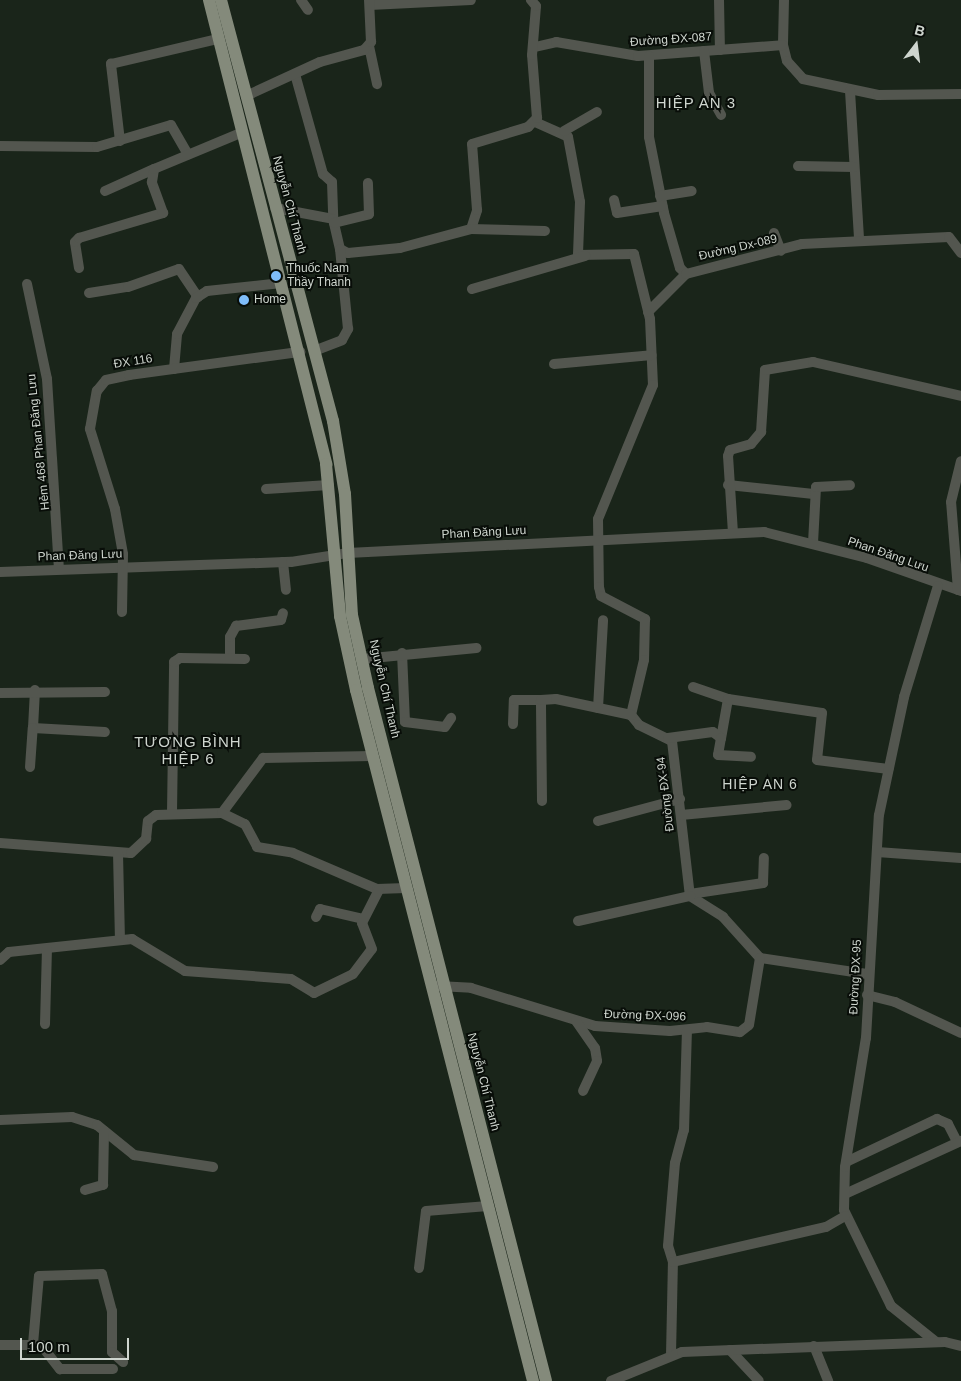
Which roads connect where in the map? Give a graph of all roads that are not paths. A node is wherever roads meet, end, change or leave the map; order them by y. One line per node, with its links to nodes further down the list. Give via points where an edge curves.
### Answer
1 (209, 0): 10 (main road, Nguyễn Chí Thanh)
2 (221, 0): 21 (main road, Nguyễn Chí Thanh)
3 (301, 0): 9 (street)
4 (471, 0): 8 (street)
5 (532, 0): 13 (street, via 536,6)
6 (719, 0): 14 (street)
7 (784, 0): 11 (street)
8 (369, 2): 12 (street)
9 (308, 10)
10 (218, 39): 25 (main road, Nguyễn Chí Thanh); 27 (street, via 111,64)
11 (782, 45): 14 (street, Đường ĐX-087); 19 (street, via 787,61 803,79)
12 (369, 46): 17 (street); 18 (street)
13 (535, 47): 16 (street, Đường ĐX-087, via 556,42 614,55); 24 (street)
14 (720, 50): 15 (street, Đường ĐX-087)
15 (704, 51): 16 (street, Đường ĐX-087); 23 (street, via 709,93)
16 (649, 56): 37 (street, via 645,96)
17 (295, 74): 21 (street); 39 (street, via 323,174 332,182)
18 (377, 84)
19 (850, 90): 20 (street, via 878,95); 31 (street)
20 (961, 94)
21 (246, 96): 38 (main road, Nguyễn Chí Thanh)
22 (597, 112): 26 (street)
23 (721, 114)
24 (535, 122): 26 (street); 40 (street, via 472,144 477,210)
25 (243, 132): 29 (street); 38 (main road, Nguyễn Chí Thanh)
26 (564, 132): 47 (street, via 575,162 580,202 576,250)
27 (120, 141): 28 (street, via 90,148); 29 (street, via 171,125)
28 (0, 146)
29 (188, 155): 32 (street)
30 (798, 166): 31 (street)
31 (854, 167): 43 (street)
32 (154, 169): 34 (street); 48 (street, via 152,182 163,213 79,238 75,242)
33 (368, 183): 39 (street, via 369,214)
34 (105, 191)
35 (692, 191): 37 (street)
36 (614, 200): 37 (street, via 616,213)
37 (661, 201): 49 (street, via 680,268)
38 (269, 210): 39 (street); 50 (main road, Nguyễn Chí Thanh); 56 (main road, Nguyễn Chí Thanh)
39 (333, 221): 44 (street)
40 (471, 229): 41 (street); 44 (street, via 400,248 358,253)
41 (545, 231)
42 (774, 232): 45 (street)
43 (858, 240): 45 (street, Đường Dx-089, via 825,241); 46 (street, Đường Dx-089, via 949,237)
44 (340, 249): 56 (street, via 348,329 342,340)
45 (781, 251): 49 (street, Đường Dx-089)
46 (961, 252)
47 (585, 256): 52 (street); 55 (street, via 634,254)
48 (79, 268)
49 (686, 274): 55 (street, Đường Dx-089)
50 (282, 283): 54 (street, via 207,291); 57 (main road, Nguyễn Chí Thanh)
51 (27, 284): 75 (street, Hẻm 468 Phan Đăng Lưu, via 47,379)
52 (472, 289)
53 (89, 293): 54 (street, via 125,288 179,269)
54 (198, 297): 60 (street, via 177,334)
55 (648, 312): 58 (street)
56 (314, 351): 71 (main road, Nguyễn Chí Thanh, via 342,463)
57 (300, 352): 60 (street, ĐX 116); 63 (main road, Nguyễn Chí Thanh)
58 (652, 355): 59 (street); 69 (street, via 653,385 620,457 598,519)
59 (554, 364)
60 (174, 369): 74 (street, ĐX 116, via 106,380 92,403 90,429 115,509)
61 (961, 396): 64 (street, via 813,362 765,370 761,432 751,444 730,450)
62 (961, 461): 79 (street, via 951,502)
63 (329, 485): 66 (street); 72 (main road, Nguyễn Chí Thanh)
64 (728, 485): 67 (street); 68 (street)
65 (850, 485): 67 (street, via 816,487)
66 (266, 489)
67 (814, 494): 70 (street)
68 (733, 533): 69 (street, Phan Đăng Lưu); 70 (street, Phan Đăng Lưu, via 764,532)
69 (596, 540): 71 (street, Phan Đăng Lưu); 95 (street, via 601,596 645,619 644,660)
70 (813, 543): 77 (street, Phan Đăng Lưu)
71 (348, 553): 72 (street, Phan Đăng Lưu); 87 (main road, Nguyễn Chí Thanh, via 352,615)
72 (335, 557): 73 (street, Phan Đăng Lưu); 103 (main road, Nguyễn Chí Thanh, via 340,616)
73 (283, 562): 74 (street, Phan Đăng Lưu); 78 (street)
74 (123, 567): 75 (street, Phan Đăng Lưu); 80 (street, ĐX 116)
75 (59, 569): 76 (street, Phan Đăng Lưu)
76 (0, 572)
77 (938, 586): 79 (street, Phan Đăng Lưu); 106 (street, Đường ĐX-95, via 904,697)
78 (286, 590)
79 (959, 591)
80 (122, 612)
81 (283, 612): 85 (street, via 281,620 236,626 230,637)
82 (603, 620): 94 (street)
83 (476, 648): 84 (street)
84 (402, 653): 87 (street); 96 (street, via 405,722 445,727)
85 (230, 658): 86 (street); 110 (street, via 180,658 174,662)
86 (245, 659)
87 (362, 659): 102 (main road, Nguyễn Chí Thanh)
88 (692, 687): 92 (street)
89 (35, 690): 90 (street); 91 (street); 98 (street)
90 (105, 692)
91 (0, 693)
92 (728, 699): 101 (street); 106 (street, via 822,714 817,760)
93 (541, 700): 94 (street); 97 (street, via 514,700); 108 (street)
94 (598, 708): 95 (street)
95 (631, 715): 100 (street, Đường ĐX-94, via 639,725)
96 (451, 718)
97 (513, 724)
98 (33, 728): 99 (street); 105 (street)
99 (105, 732)
100 (668, 738): 101 (street, via 713,732); 107 (street, Đường ĐX-94)
101 (721, 738): 104 (street, via 718,755)
102 (385, 754): 103 (main road); 130 (main road, Nguyễn Chí Thanh)
103 (372, 756): 111 (street, via 263,758); 119 (main road, Nguyễn Chí Thanh)
104 (751, 757)
105 (30, 767)
106 (888, 769): 115 (street, Đường ĐX-95)
107 (680, 799): 112 (street, Đường ĐX-94); 113 (street)
108 (542, 801)
109 (787, 805): 112 (street)
110 (172, 812): 111 (street); 116 (street, via 148,821 146,839 139,849)
111 (222, 813): 120 (street, via 245,824 257,847 293,852)
112 (681, 815): 121 (street, Đường ĐX-94)
113 (598, 821)
114 (0, 843): 116 (street)
115 (877, 852): 118 (street); 129 (street, Đường ĐX-95)
116 (118, 854): 125 (street)
117 (764, 858): 121 (street, via 763,883)
118 (961, 858)
119 (406, 888): 120 (street); 131 (main road, Nguyễn Chí Thanh)
120 (379, 889): 123 (street)
121 (690, 895): 124 (street); 127 (street, via 723,917)
122 (316, 916): 123 (street, via 320,909)
123 (364, 919): 125 (street, via 364,931 373,943 362,965 314,993 291,979 185,971 139,941)
124 (578, 921)
125 (120, 940): 126 (street)
126 (47, 949): 128 (street, via 9,952); 134 (street)
127 (760, 958): 129 (street); 135 (street, Đường ĐX-096, via 746,1030 707,1027)
128 (0, 960)
129 (867, 974): 132 (street, Đường ĐX-95)
130 (445, 985): 131 (street, Đường ĐX-096); 133 (street, Đường ĐX-096, via 471,988); 159 (main road, Nguyễn Chí Thanh)
131 (429, 988): 145 (main road, Nguyễn Chí Thanh)
132 (867, 995): 136 (street, via 895,1002); 141 (street, Đường ĐX-95, via 866,1038)
133 (576, 1021): 135 (street, Đường ĐX-096, via 619,1029); 137 (street, via 595,1048 597,1061)
134 (45, 1024)
135 (687, 1031): 147 (street, via 684,1130 675,1163 668,1246)
136 (961, 1033)
137 (583, 1091)
138 (0, 1120): 139 (street, via 72,1118)
139 (104, 1131): 142 (street, via 134,1155); 143 (street, via 103,1185)
140 (959, 1142): 141 (street, via 948,1124 937,1119); 144 (street)
141 (846, 1162): 144 (street, Đường ĐX-95)
142 (214, 1167)
143 (85, 1190)
144 (845, 1194): 146 (street, Đường ĐX-95)
145 (488, 1206): 148 (street, via 426,1211); 158 (main road, Nguyễn Chí Thanh)
146 (845, 1216): 147 (street, via 826,1227); 149 (street, Đường ĐX-95, via 891,1306)
147 (674, 1262): 155 (street)
148 (419, 1268)
149 (936, 1342): 152 (street, Đường ĐX-95); 153 (street, Đường ĐX-95)
150 (33, 1344): 151 (street); 156 (street, via 39,1276 102,1274 112,1311 112,1352); 157 (street, via 46,1349 50,1362 60,1368)
151 (0, 1345)
152 (814, 1346): 154 (street, Đường ĐX-95); 162 (street)
153 (961, 1346)
154 (729, 1350): 155 (street, Đường ĐX-95); 161 (street, via 738,1354)
155 (671, 1355): 160 (street, Đường ĐX-95)
156 (123, 1362)
157 (113, 1369)
158 (533, 1381)
159 (546, 1381)
160 (611, 1381)
161 (759, 1381)
162 (828, 1381)

